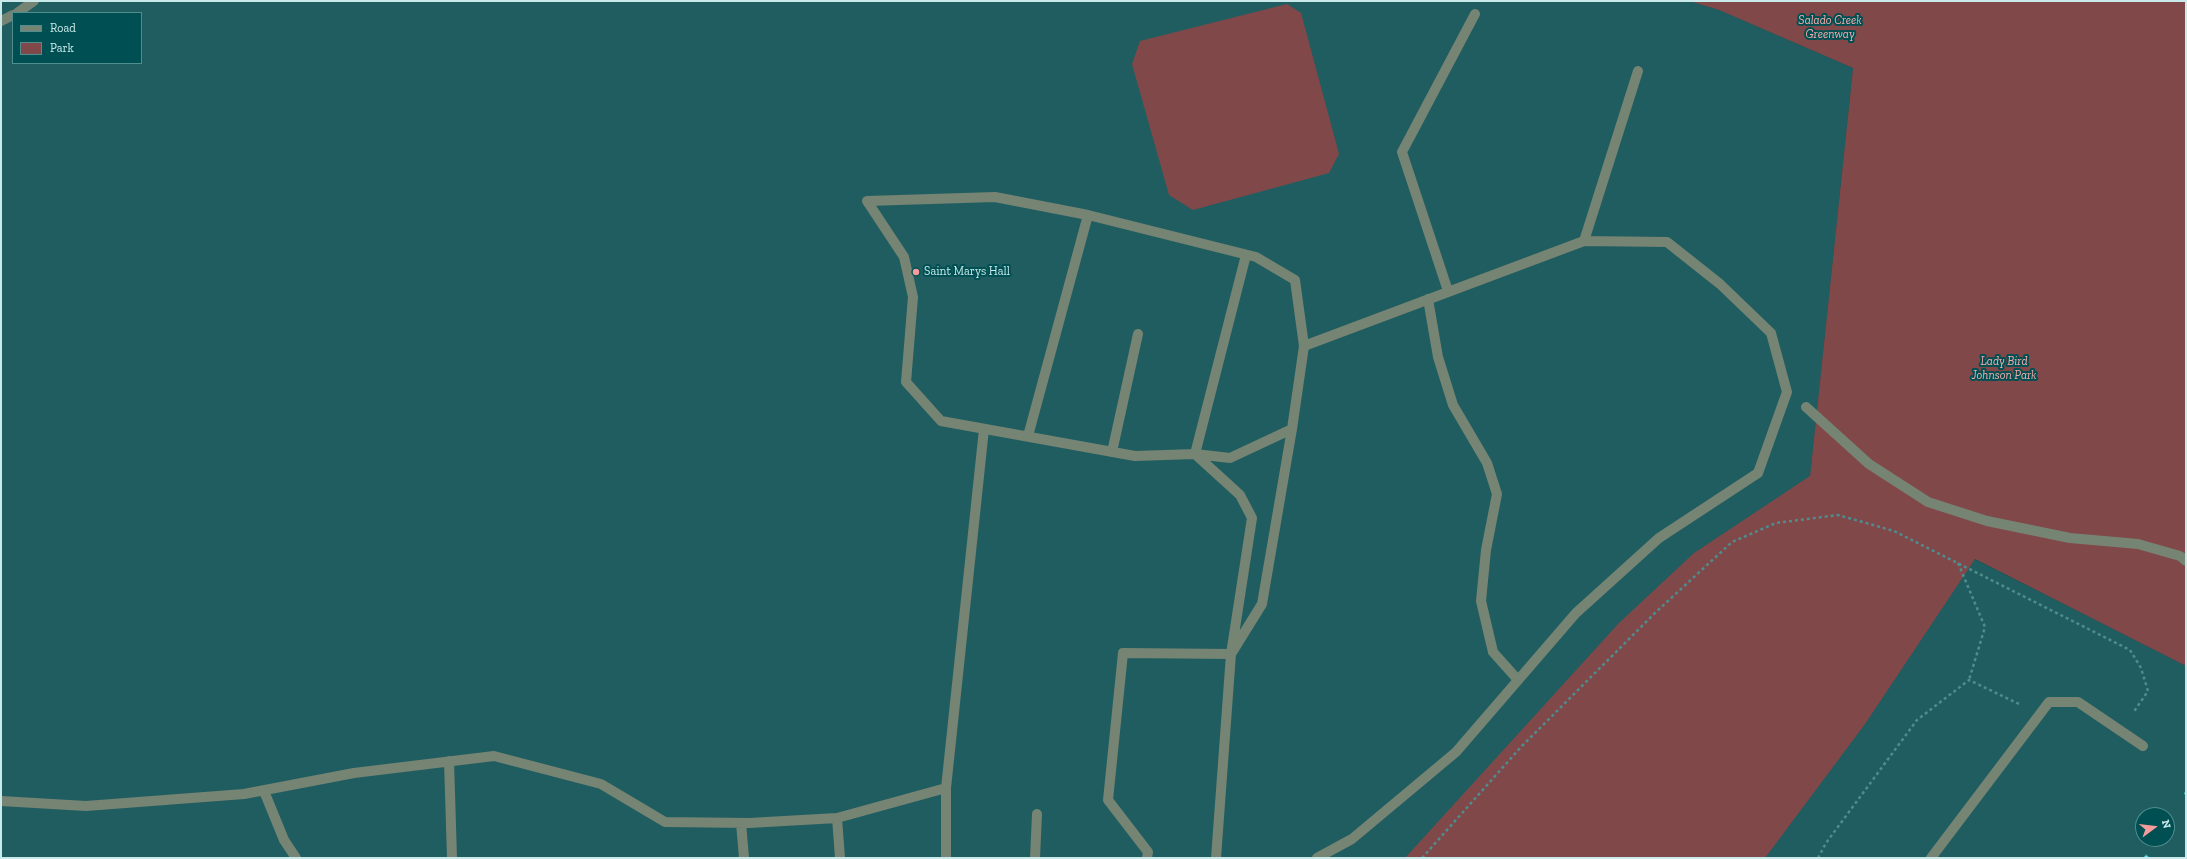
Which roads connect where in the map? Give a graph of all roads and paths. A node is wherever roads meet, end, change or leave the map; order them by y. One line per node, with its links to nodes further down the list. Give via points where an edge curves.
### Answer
1 (34, 1): 2 (lane)
2 (18, 12)
3 (1475, 14): 10 (lane, via 1402,152)
4 (12, 16): 5 (lane)
5 (1, 21)
6 (1638, 71): 8 (lane)
7 (1088, 215): 9 (lane); 16 (lane, via 995,197 867,201 904,257 913,297 906,382 941,421); 17 (lane)
8 (1584, 241): 10 (lane); 23 (lane, via 1667,242 1720,284 1771,333 1787,392 1758,473 1659,538 1576,613)
9 (1246, 255): 13 (lane, via 1256,257 1296,280); 19 (lane)
10 (1448, 291): 11 (lane)
11 (1428, 299): 13 (lane); 23 (lane, via 1438,357 1454,405 1487,463 1497,494 1486,550 1480,601 1493,652)
12 (1138, 334): 18 (lane)
13 (1304, 346): 15 (lane)
14 (1806, 407): 20 (lane, via 1869,464 1928,502 1987,521 2070,538 2138,544 2180,556)
15 (1292, 428): 19 (lane, via 1230,458); 22 (lane, via 1262,604)
16 (984, 429): 17 (lane); 29 (lane)
17 (1028, 436): 18 (lane)
18 (1112, 452): 19 (lane, via 1135,456)
19 (1195, 454): 22 (lane, via 1240,495 1252,518)
20 (2186, 561)
21 (1957, 563): 24 (path, via 1985,627); 26 (path, via 2130,650 2141,668 2148,690); 45 (path, via 1894,531 1838,515 1776,523 1732,542 1656,612 1521,747)
22 (1231, 654): 42 (lane, via 1122,653 1108,800 1148,852); 43 (lane)
23 (1518, 680): 44 (lane, via 1456,752 1352,839)
24 (1969, 680): 25 (path, via 2016,702); 46 (path, via 1918,720 1826,843)
25 (2036, 718): 26 (lane, via 2049,702 2078,702); 35 (lane)
26 (2122, 731): 27 (lane)
27 (2143, 746)
28 (449, 761): 30 (lane, via 354,773); 34 (lane, via 494,756 601,784 665,822); 37 (lane)
29 (946, 788): 33 (lane); 40 (lane)
30 (264, 791): 31 (lane, via 86,806); 36 (lane, via 284,840)
31 (1, 800)
32 (1037, 814): 41 (lane)
33 (837, 818): 34 (lane); 39 (lane)
34 (741, 823): 38 (lane)
35 (1933, 855): 47 (lane)
36 (296, 858)
37 (452, 858)
38 (744, 858)
39 (840, 858)
40 (946, 858)
41 (1035, 858)
42 (1147, 858)
43 (1216, 858)
44 (1317, 858)
45 (1422, 858)
46 (1818, 858)
47 (1944, 858)

